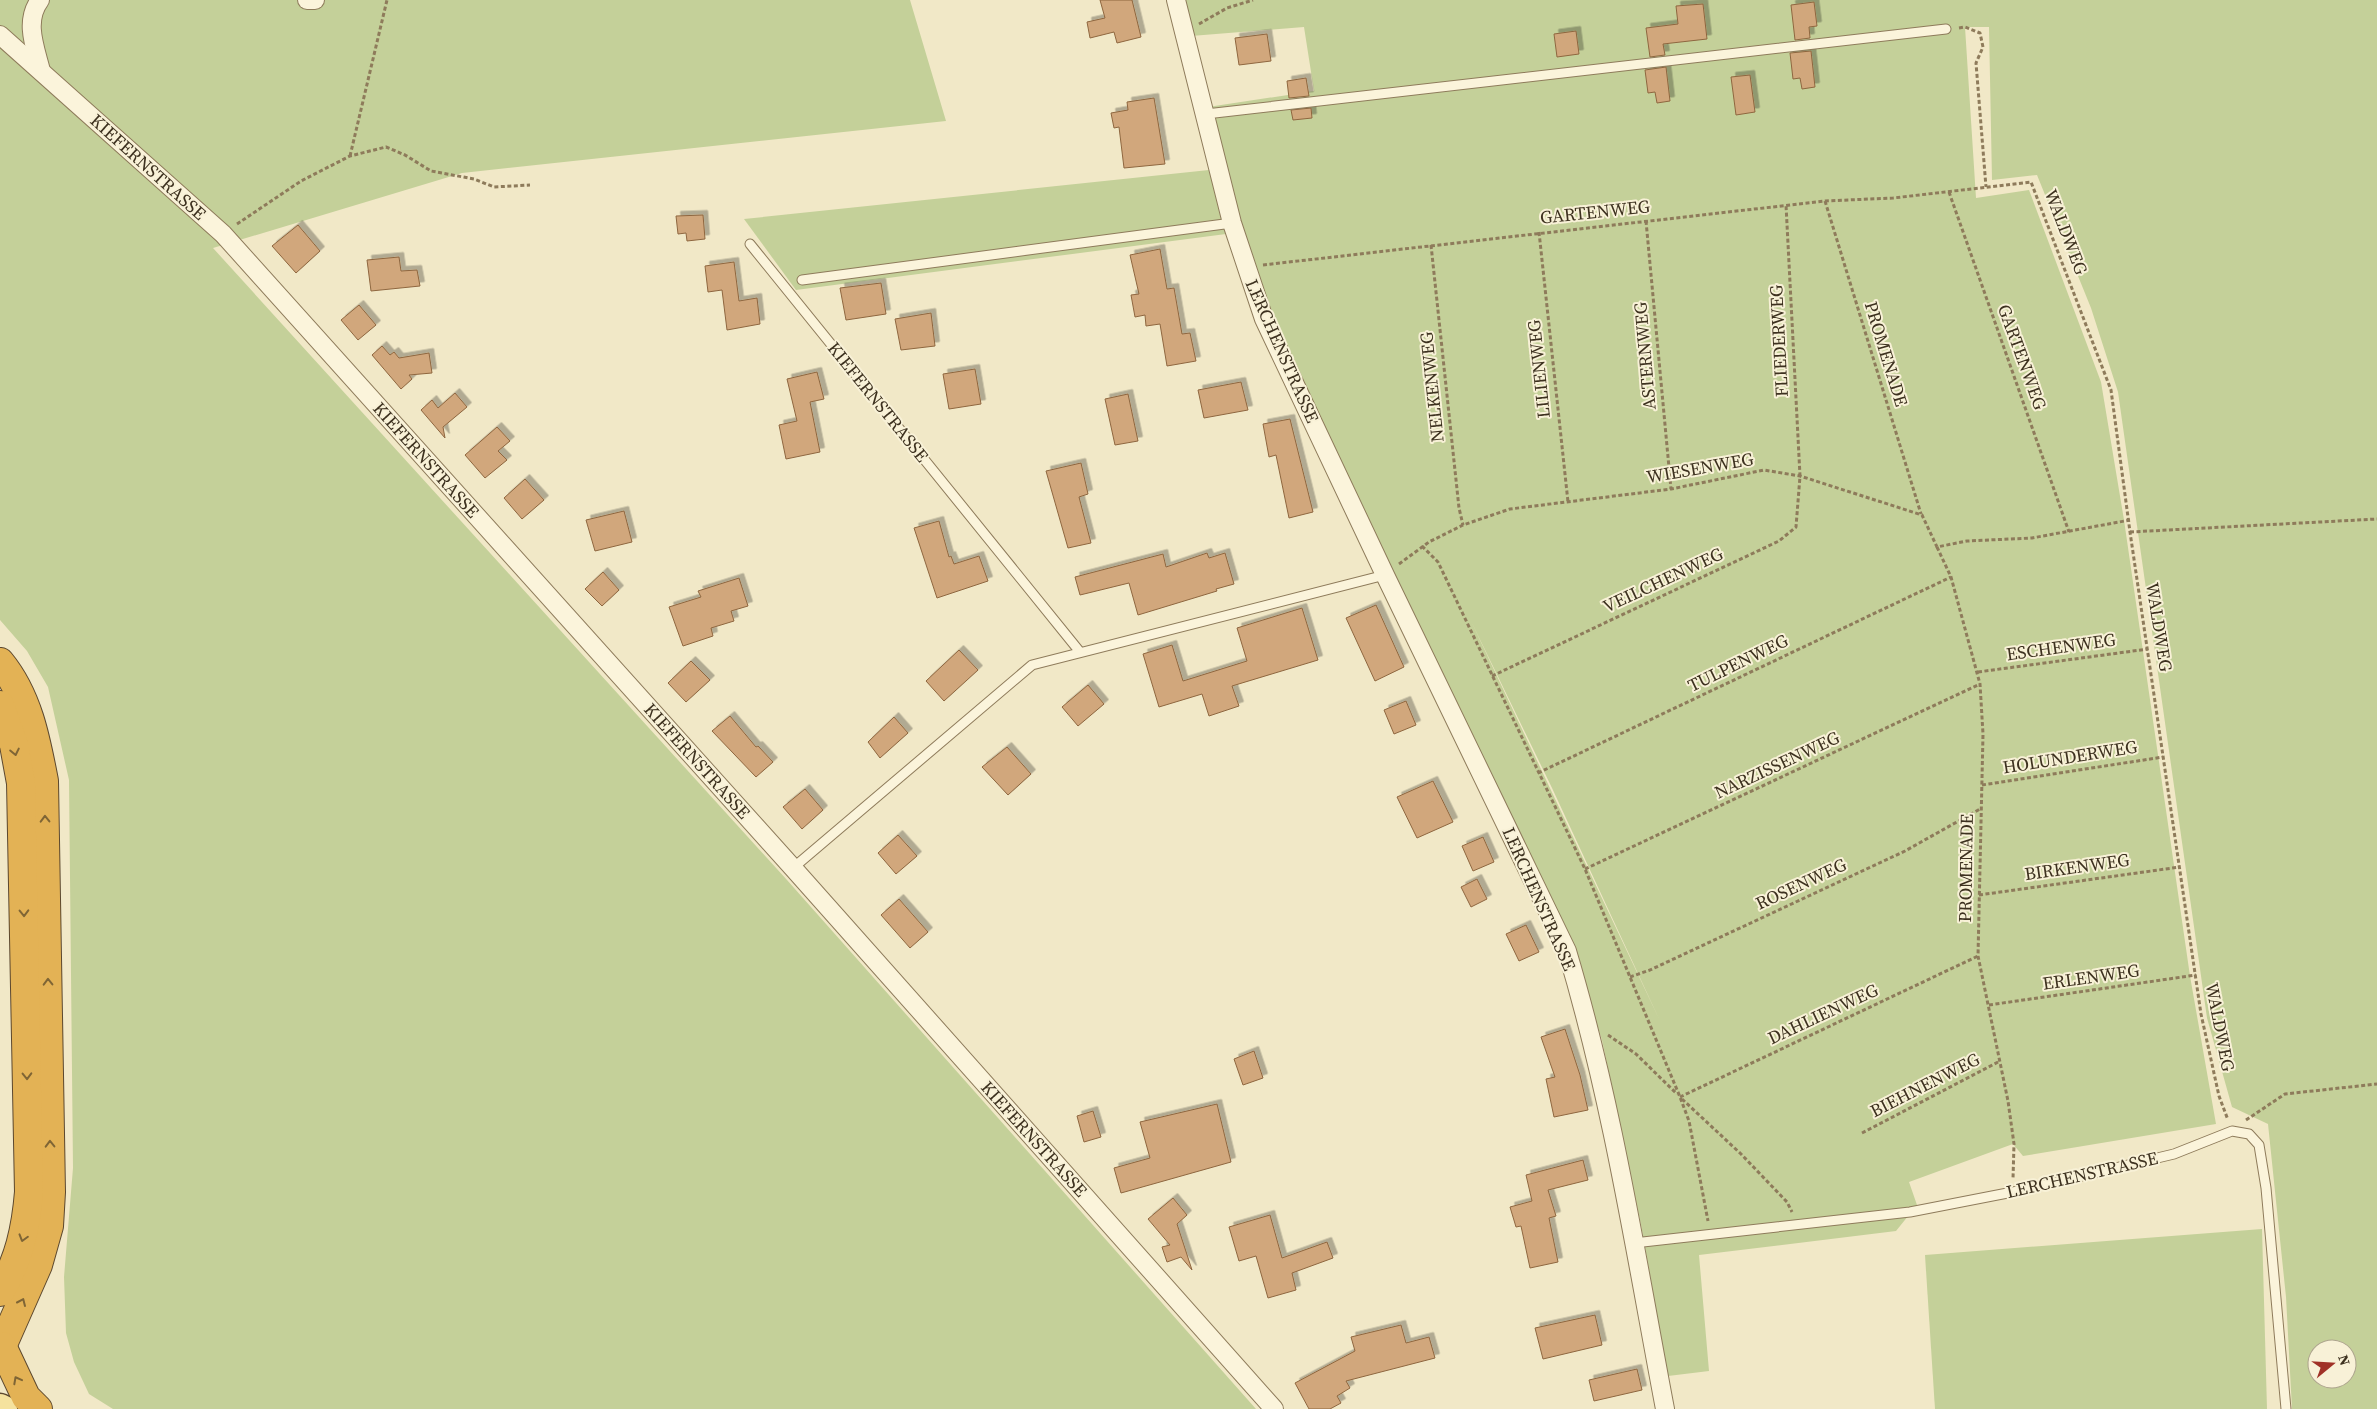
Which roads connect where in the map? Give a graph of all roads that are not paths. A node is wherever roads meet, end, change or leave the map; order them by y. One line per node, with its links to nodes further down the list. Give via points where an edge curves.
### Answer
1 (40, 0): 7 (street, via 31,26)
2 (306, 0): 3 (street)
3 (315, 0)
4 (1176, 0): 8 (street, LERCHENSTRASSE)
5 (1946, 29): 8 (lane)
6 (0, 35): 7 (street, KIEFERNSTRASSE)
7 (41, 71): 16 (street, KIEFERNSTRASSE, via 223,234)
8 (1206, 114): 9 (street, LERCHENSTRASSE)
9 (1232, 223): 11 (lane); 12 (street, LERCHENSTRASSE, via 1264,319)
10 (750, 244): 13 (lane, KIEFERNSTRASSE)
11 (802, 280)
12 (1385, 575): 13 (lane); 17 (street, LERCHENSTRASSE, via 1567,951 1604,1089)
13 (1080, 652): 16 (lane, via 1032,665)
14 (0, 662): 19 (highway, one-way to 14, via 38,1265 49,1226 51,1192 44,781 37,740 25,703)
15 (0, 705): 18 (highway, one-way to 18, via 14,745 22,783 29,1192 26,1225 17,1258)
16 (794, 868): 23 (street, KIEFERNSTRASSE)
17 (1634, 1243): 24 (street, LERCHENSTRASSE); 25 (lane, LERCHENSTRASSE, via 1910,1212 2013,1192 2174,1154 2232,1130 2249,1134 2259,1146 2266,1188)
18 (0, 1292)
19 (1, 1349): 22 (highway, one-way to 19, via 26,1397)
20 (0, 1407): 21 (main road)
21 (4, 1409)
22 (38, 1409)
23 (1274, 1409)
24 (1665, 1409)
25 (2286, 1409)

